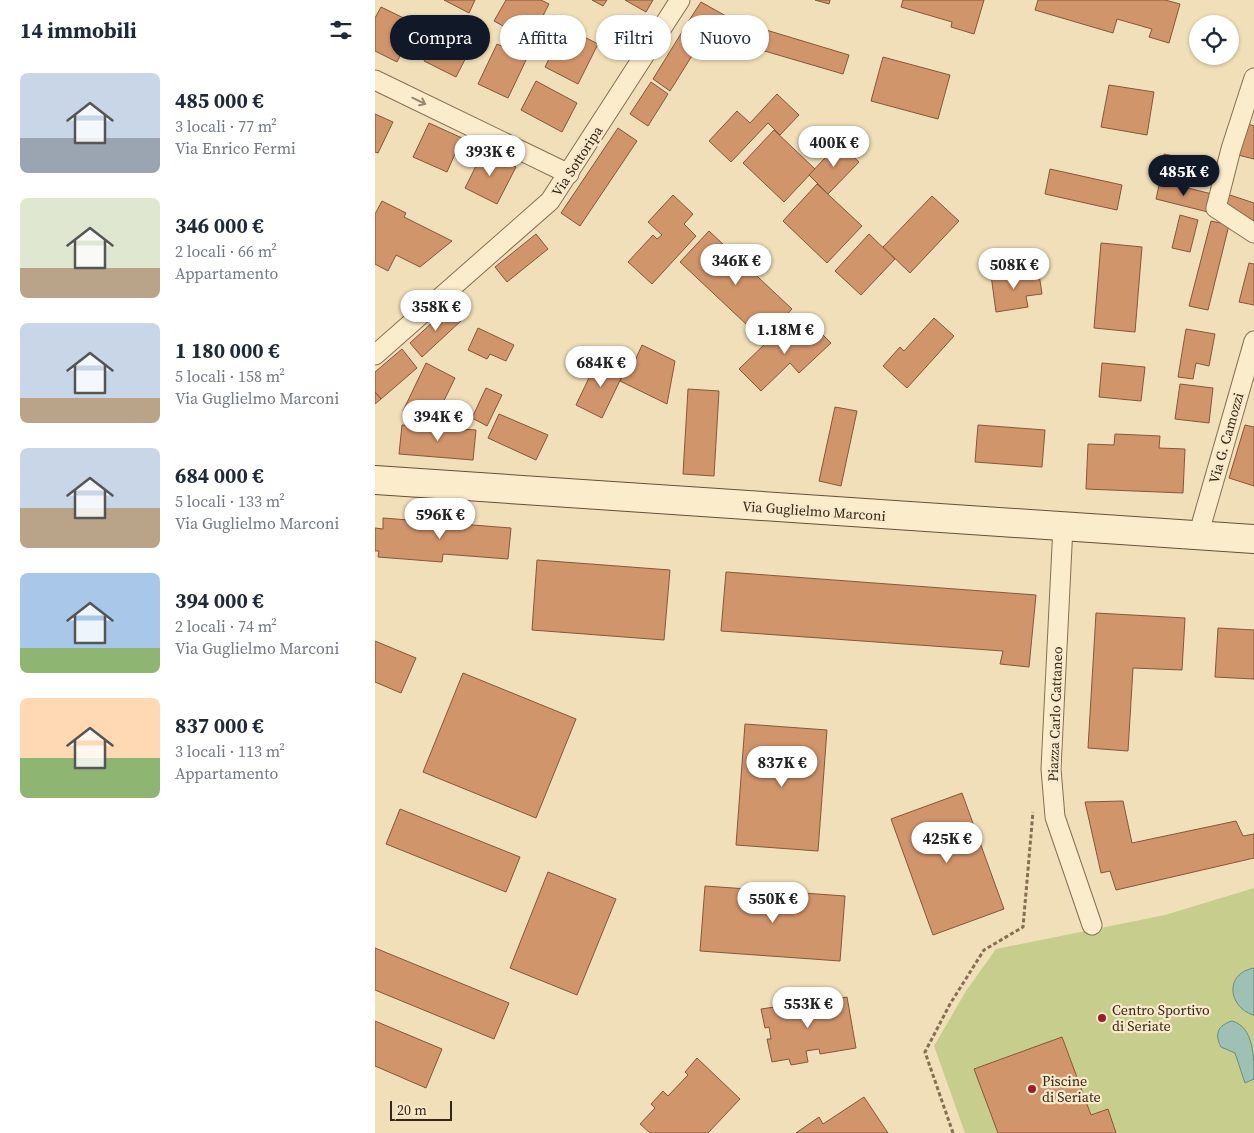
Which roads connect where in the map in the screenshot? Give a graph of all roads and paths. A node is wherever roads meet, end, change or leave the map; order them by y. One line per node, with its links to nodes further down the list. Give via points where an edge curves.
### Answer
1 (680, 0): 4 (street, Via Sottoripa)
2 (1254, 78): 5 (street, via 1216,208)
3 (375, 80): 4 (street, one-way to 4)
4 (569, 174): 7 (street, Via Sottoripa, via 550,201)
5 (1254, 233)
6 (1254, 341): 10 (street, Via G. Camozzi)
7 (375, 354)
8 (375, 480): 9 (main road, Via Guglielmo Marconi)
9 (1063, 526): 10 (main road, Via Guglielmo Marconi); 13 (street, Piazza Carlo Cattaneo, via 1051,769 1055,817)
10 (1198, 536): 11 (main road, Via Guglielmo Marconi)
11 (1254, 539)
12 (1033, 807): 14 (path, via 1023,926 984,950 925,1052)
13 (1092, 925)
14 (953, 1133)

